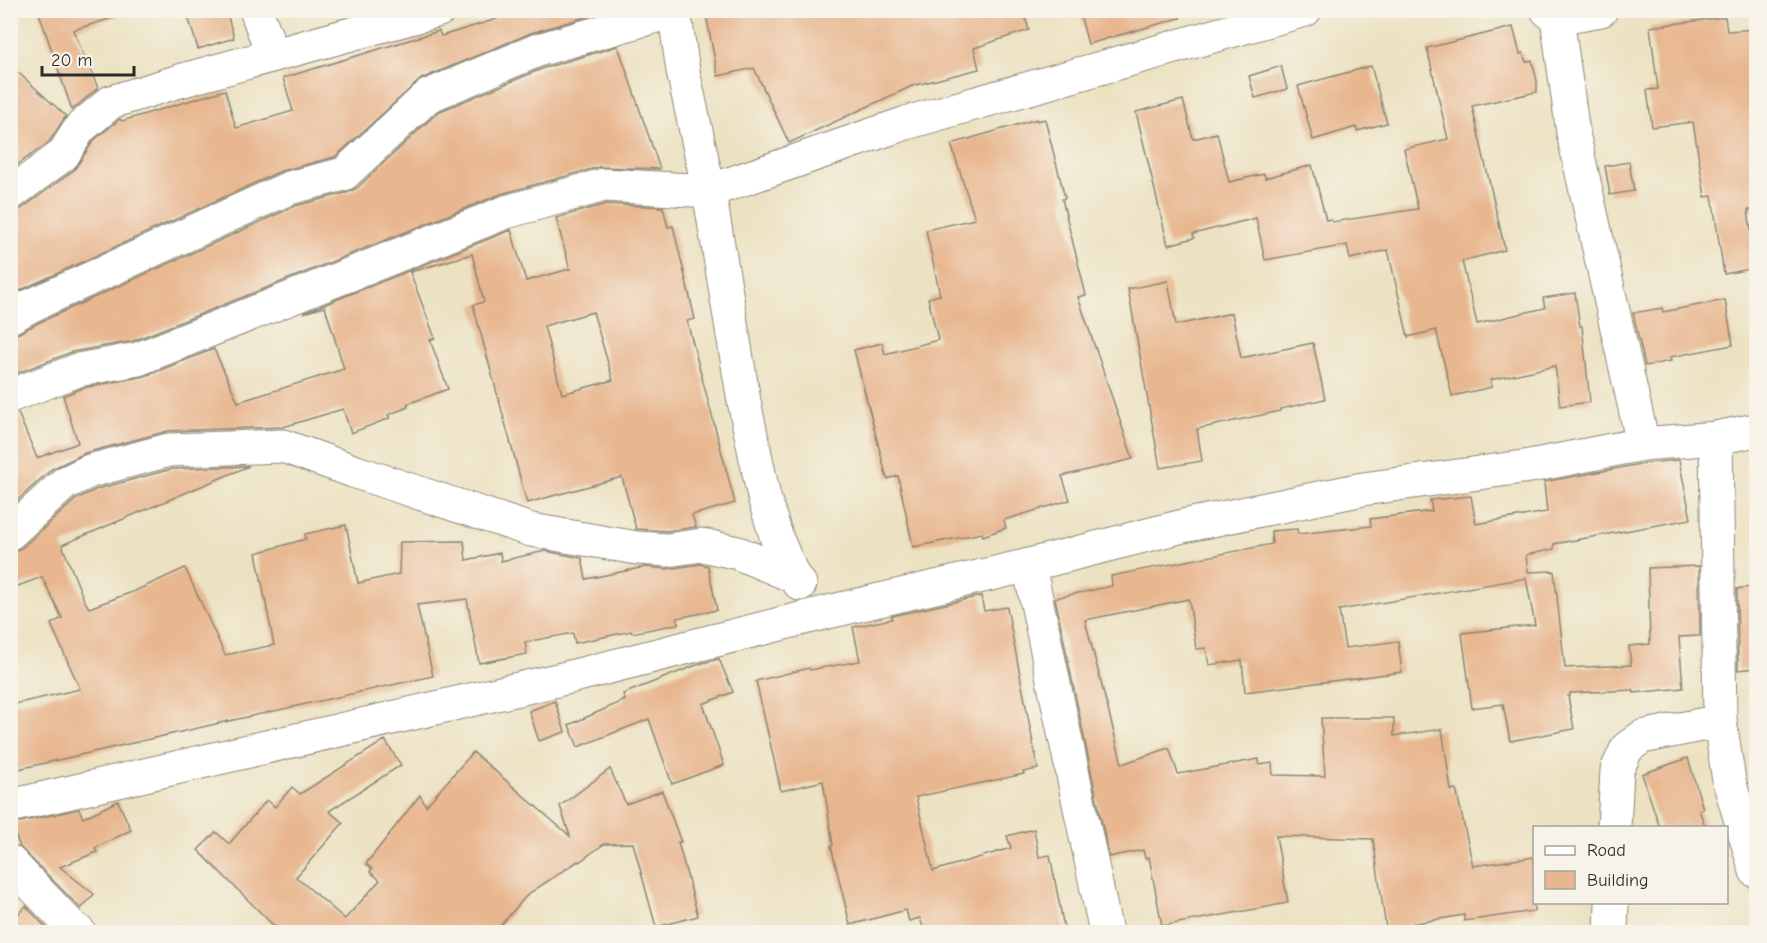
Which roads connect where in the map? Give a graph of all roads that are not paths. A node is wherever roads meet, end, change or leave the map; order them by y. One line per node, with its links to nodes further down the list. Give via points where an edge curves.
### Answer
1 (256, 10): 7 (street)
2 (440, 10): 7 (street)
3 (1305, 10): 8 (street, via 906,123)
4 (1601, 10): 6 (street)
5 (674, 11): 8 (street); 10 (street, via 538,50 428,96 344,174 289,188)
6 (1552, 14): 14 (street, via 1573,134)
7 (273, 55): 9 (street, via 111,102 80,128 63,155)
8 (709, 191): 11 (street, via 604,185 506,212 138,359 78,370); 17 (street, via 764,497)
9 (10, 194)
10 (10, 317)
11 (10, 396)
12 (1756, 430): 13 (street)
13 (1716, 438): 14 (street); 19 (street)
14 (1643, 444): 16 (street, via 1530,466 1363,489 1183,526)
15 (10, 533): 17 (street, via 65,483 90,471 169,450 283,446 531,530 637,548 668,550 702,545 738,553)
16 (1029, 565): 18 (street); 26 (street)
17 (793, 576): 18 (street)
18 (824, 613): 20 (street, via 566,678)
19 (1720, 721): 21 (street, via 1642,736 1627,748 1617,770); 23 (street, via 1729,781)
20 (10, 807)
21 (1614, 826)
22 (10, 862): 25 (street)
23 (1756, 871)
24 (1612, 904): 27 (street)
25 (79, 933)
26 (1106, 933)
27 (1611, 933)

